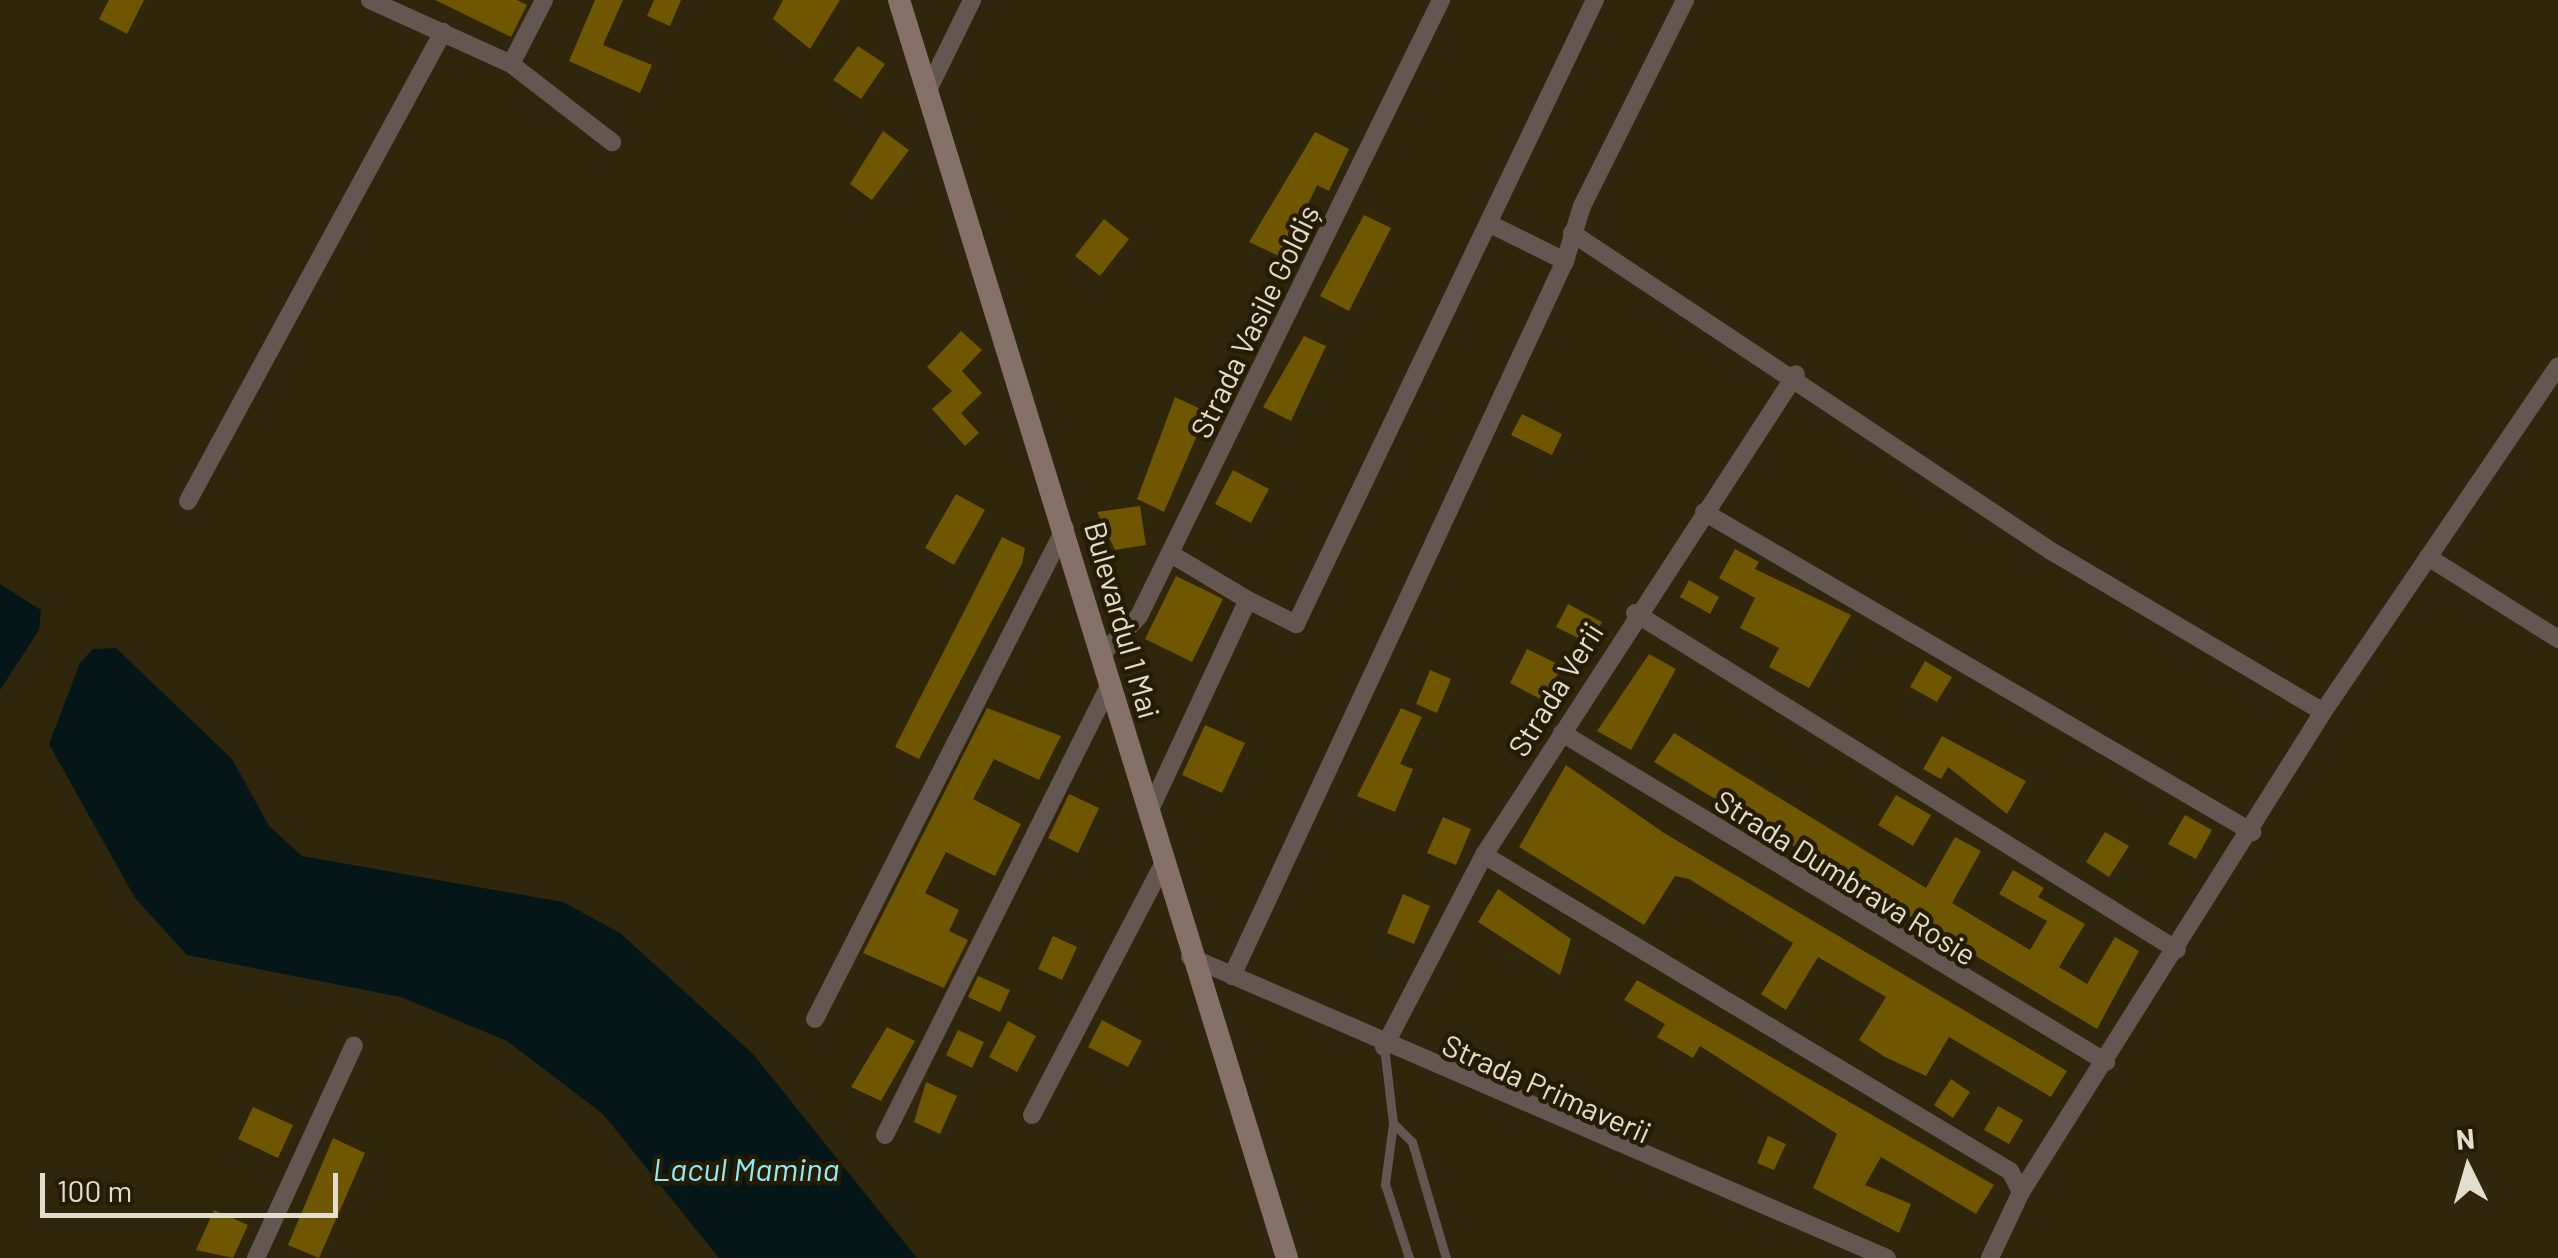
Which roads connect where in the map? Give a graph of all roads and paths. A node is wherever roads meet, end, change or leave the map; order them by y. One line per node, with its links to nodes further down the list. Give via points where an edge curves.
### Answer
1 (370, 0): 8 (street)
2 (544, 0): 9 (street)
3 (898, 0): 10 (main road, Bulevardul 1 Mai)
4 (972, 0): 10 (street)
5 (1441, 0): 21 (street, Strada Vasile Goldiș)
6 (1595, 0): 12 (street)
7 (1685, 0): 13 (street)
8 (442, 32): 9 (street); 18 (street)
9 (511, 64): 11 (street)
10 (928, 90): 20 (main road, Bulevardul 1 Mai)
11 (612, 142)
12 (1490, 224): 14 (street); 23 (street, via 1296,624)
13 (1572, 233): 14 (street); 16 (street)
14 (1565, 261): 36 (street)
15 (2558, 366): 17 (street)
16 (1796, 374): 19 (street, Strada Verii); 28 (street, via 2051,551)
17 (2552, 387): 22 (street)
18 (188, 501)
19 (1704, 512): 24 (street, Strada Verii); 31 (street)
20 (1065, 528): 26 (main road, Bulevardul 1 Mai); 37 (street)
21 (1171, 554): 23 (street); 26 (street, Strada Vasile Goldiș, via 1139,616)
22 (2428, 557): 25 (street); 28 (street)
23 (1248, 600): 30 (street)
24 (1634, 613): 29 (street, Strada Verii); 34 (street)
25 (2558, 638)
26 (1102, 655): 27 (main road, Bulevardul 1 Mai)
27 (1110, 684): 30 (main road, Bulevardul 1 Mai); 43 (street)
28 (2323, 712): 31 (street)
29 (1562, 733): 32 (street, Strada Verii); 40 (street, Strada Dumbrava Rosie)
30 (1148, 814): 33 (main road, Bulevardul 1 Mai)
31 (2252, 832): 34 (street)
32 (1484, 854): 39 (street, Strada Verii); 44 (street, via 1982,1152)
33 (1163, 864): 35 (main road, Bulevardul 1 Mai); 41 (street)
34 (2177, 950): 40 (street)
35 (1190, 958): 36 (street, Strada Primaverii); 46 (main road, Bulevardul 1 Mai)
36 (1232, 976): 39 (street, Strada Primaverii)
37 (816, 1019)
38 (354, 1045): 45 (street)
39 (1384, 1047): 42 (lane); 49 (street, Strada Primaverii)
40 (2106, 1062): 44 (street)
41 (1032, 1116)
42 (1393, 1123): 47 (lane, via 1385,1184); 48 (lane, via 1412,1142)
43 (885, 1135)
44 (2020, 1192): 50 (street)
45 (256, 1258)
46 (1287, 1258)
47 (1409, 1258)
48 (1446, 1258)
49 (1887, 1258)
50 (1990, 1258)

